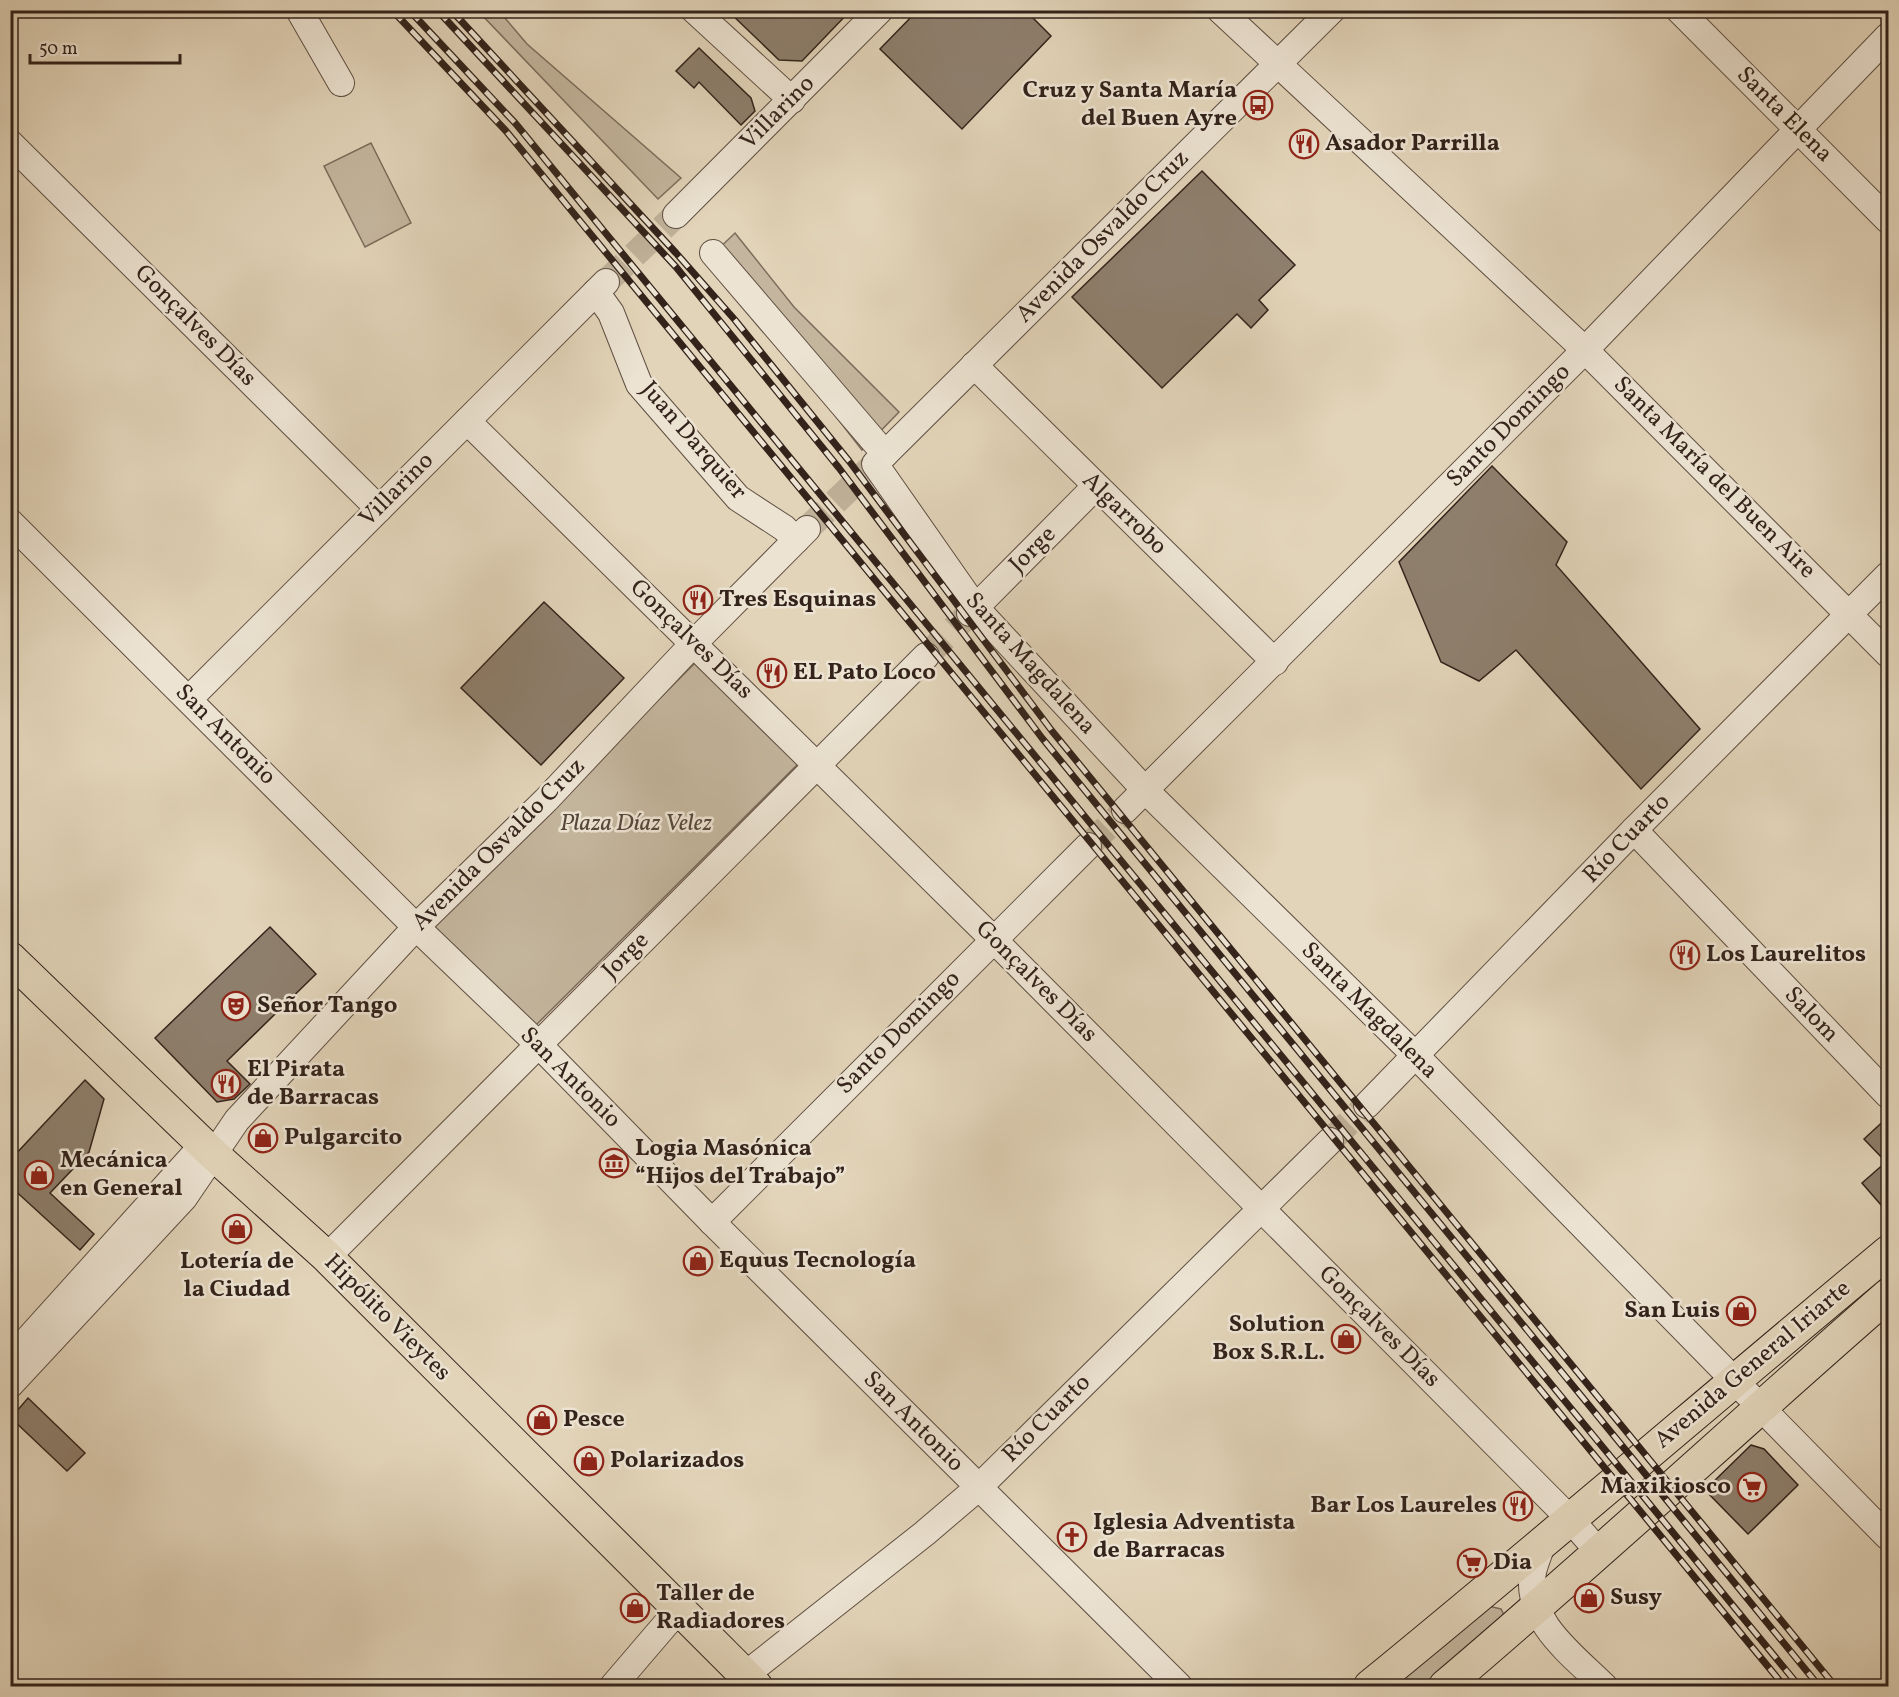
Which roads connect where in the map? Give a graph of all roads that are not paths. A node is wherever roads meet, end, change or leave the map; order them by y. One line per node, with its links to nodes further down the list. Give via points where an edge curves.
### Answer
1 (299, 10): 9 (street)
2 (694, 10): 10 (street)
3 (880, 10): 10 (street, Villarino)
4 (1220, 10): 8 (street, Santa María del Buen Aire)
5 (1332, 10): 8 (street, Avenida Osvaldo Cruz)
6 (1679, 10): 11 (street, Santa Elena)
7 (1888, 36): 11 (street, Santo Domingo)
8 (1279, 64): 17 (street, Santa María del Buen Aire); 18 (street, Avenida Osvaldo Cruz)
9 (341, 83)
10 (792, 100): 13 (street, Villarino)
11 (1799, 131): 14 (street, Santa Elena); 17 (street, Santo Domingo)
12 (10, 143): 22 (street, Gonçalves Días)
13 (676, 215)
14 (1888, 220)
15 (713, 253): 20 (street, Santa Magdalena)
16 (601, 287): 19 (street, Villarino); 24 (street, Juan Darquier, via 639,384 738,498)
17 (1585, 350): 27 (street, Santa María del Buen Aire); 31 (street, Santo Domingo)
18 (974, 365): 20 (street, Avenida Osvaldo Cruz); 21 (street, Algarrobo)
19 (467, 421): 22 (street, Villarino); 28 (street, Gonçalves Días)
20 (880, 459): 26 (street, Santa Magdalena)
21 (1096, 486): 26 (street, Jorge); 31 (street, Algarrobo)
22 (379, 509): 32 (street, Villarino)
23 (10, 522): 32 (street, San Antonio)
24 (801, 535): 28 (street, Avenida Osvaldo Cruz)
25 (1888, 575): 27 (street, Río Cuarto)
26 (972, 610): 34 (street, Santa Magdalena)
27 (1850, 612): 29 (street, Santa María del Buen Aire); 36 (street, Río Cuarto)
28 (694, 644): 33 (street, Gonçalves Días); 38 (street, Avenida Osvaldo Cruz, via 546,800)
29 (1888, 654)
30 (926, 656): 33 (street, Jorge)
31 (1275, 662): 34 (street, Santo Domingo)
32 (189, 699): 38 (street, San Antonio)
33 (817, 765): 39 (street, Gonçalves Días); 41 (street, Jorge)
34 (1146, 790): 35 (street, Santo Domingo); 42 (street, Santa Magdalena)
35 (1125, 810)
36 (1634, 830): 42 (street, Río Cuarto); 43 (street, Salom)
37 (1088, 846): 39 (street, Santo Domingo)
38 (416, 927): 41 (street, San Antonio); 46 (street, Avenida Osvaldo Cruz)
39 (993, 939): 47 (street, Gonçalves Días); 48 (street, Santo Domingo)
40 (10, 958): 46 (main road, Hipólito Vieytes)
41 (538, 1044): 48 (street, San Antonio); 50 (street, Jorge)
42 (1417, 1057): 44 (street, Río Cuarto); 53 (street, Santa Magdalena)
43 (1888, 1095)
44 (1367, 1105)
45 (1330, 1141): 47 (street, Río Cuarto)
46 (208, 1150): 50 (main road, Hipólito Vieytes); 52 (street, Avenida Osvaldo Cruz); 54 (street, Avenida Osvaldo Cruz, via 184,1198)
47 (1261, 1209): 56 (street, Río Cuarto); 57 (street, Gonçalves Días)
48 (712, 1222): 56 (street, San Antonio)
49 (1888, 1252): 53 (main road, Avenida General Iriarte)
50 (327, 1257): 62 (main road, Hipólito Vieytes)
51 (1888, 1295): 55 (main road, Avenida General Iriarte)
52 (10, 1359)
53 (1733, 1381): 55 (street, Santa Magdalena); 57 (main road, Avenida General Iriarte)
54 (10, 1385)
55 (1759, 1407): 58 (street, Santa Magdalena); 60 (main road, Avenida General Iriarte)
56 (979, 1487): 63 (street, Río Cuarto); 65 (street, San Antonio)
57 (1571, 1520): 59 (main road, Avenida General Iriarte); 60 (street, Gonçalves Días)
58 (1888, 1537)
59 (1542, 1545): 61 (street, via 1533,1572); 66 (main road, Avenida General Iriarte)
60 (1598, 1551): 61 (main road, Avenida General Iriarte)
61 (1536, 1609): 67 (main road, Avenida General Iriarte); 68 (street, via 1551,1633)
62 (678, 1610): 63 (main road, Hipólito Vieytes); 64 (street)
63 (750, 1681)
64 (613, 1686)
65 (1179, 1686)
66 (1370, 1686)
67 (1444, 1686)
68 (1604, 1686)

